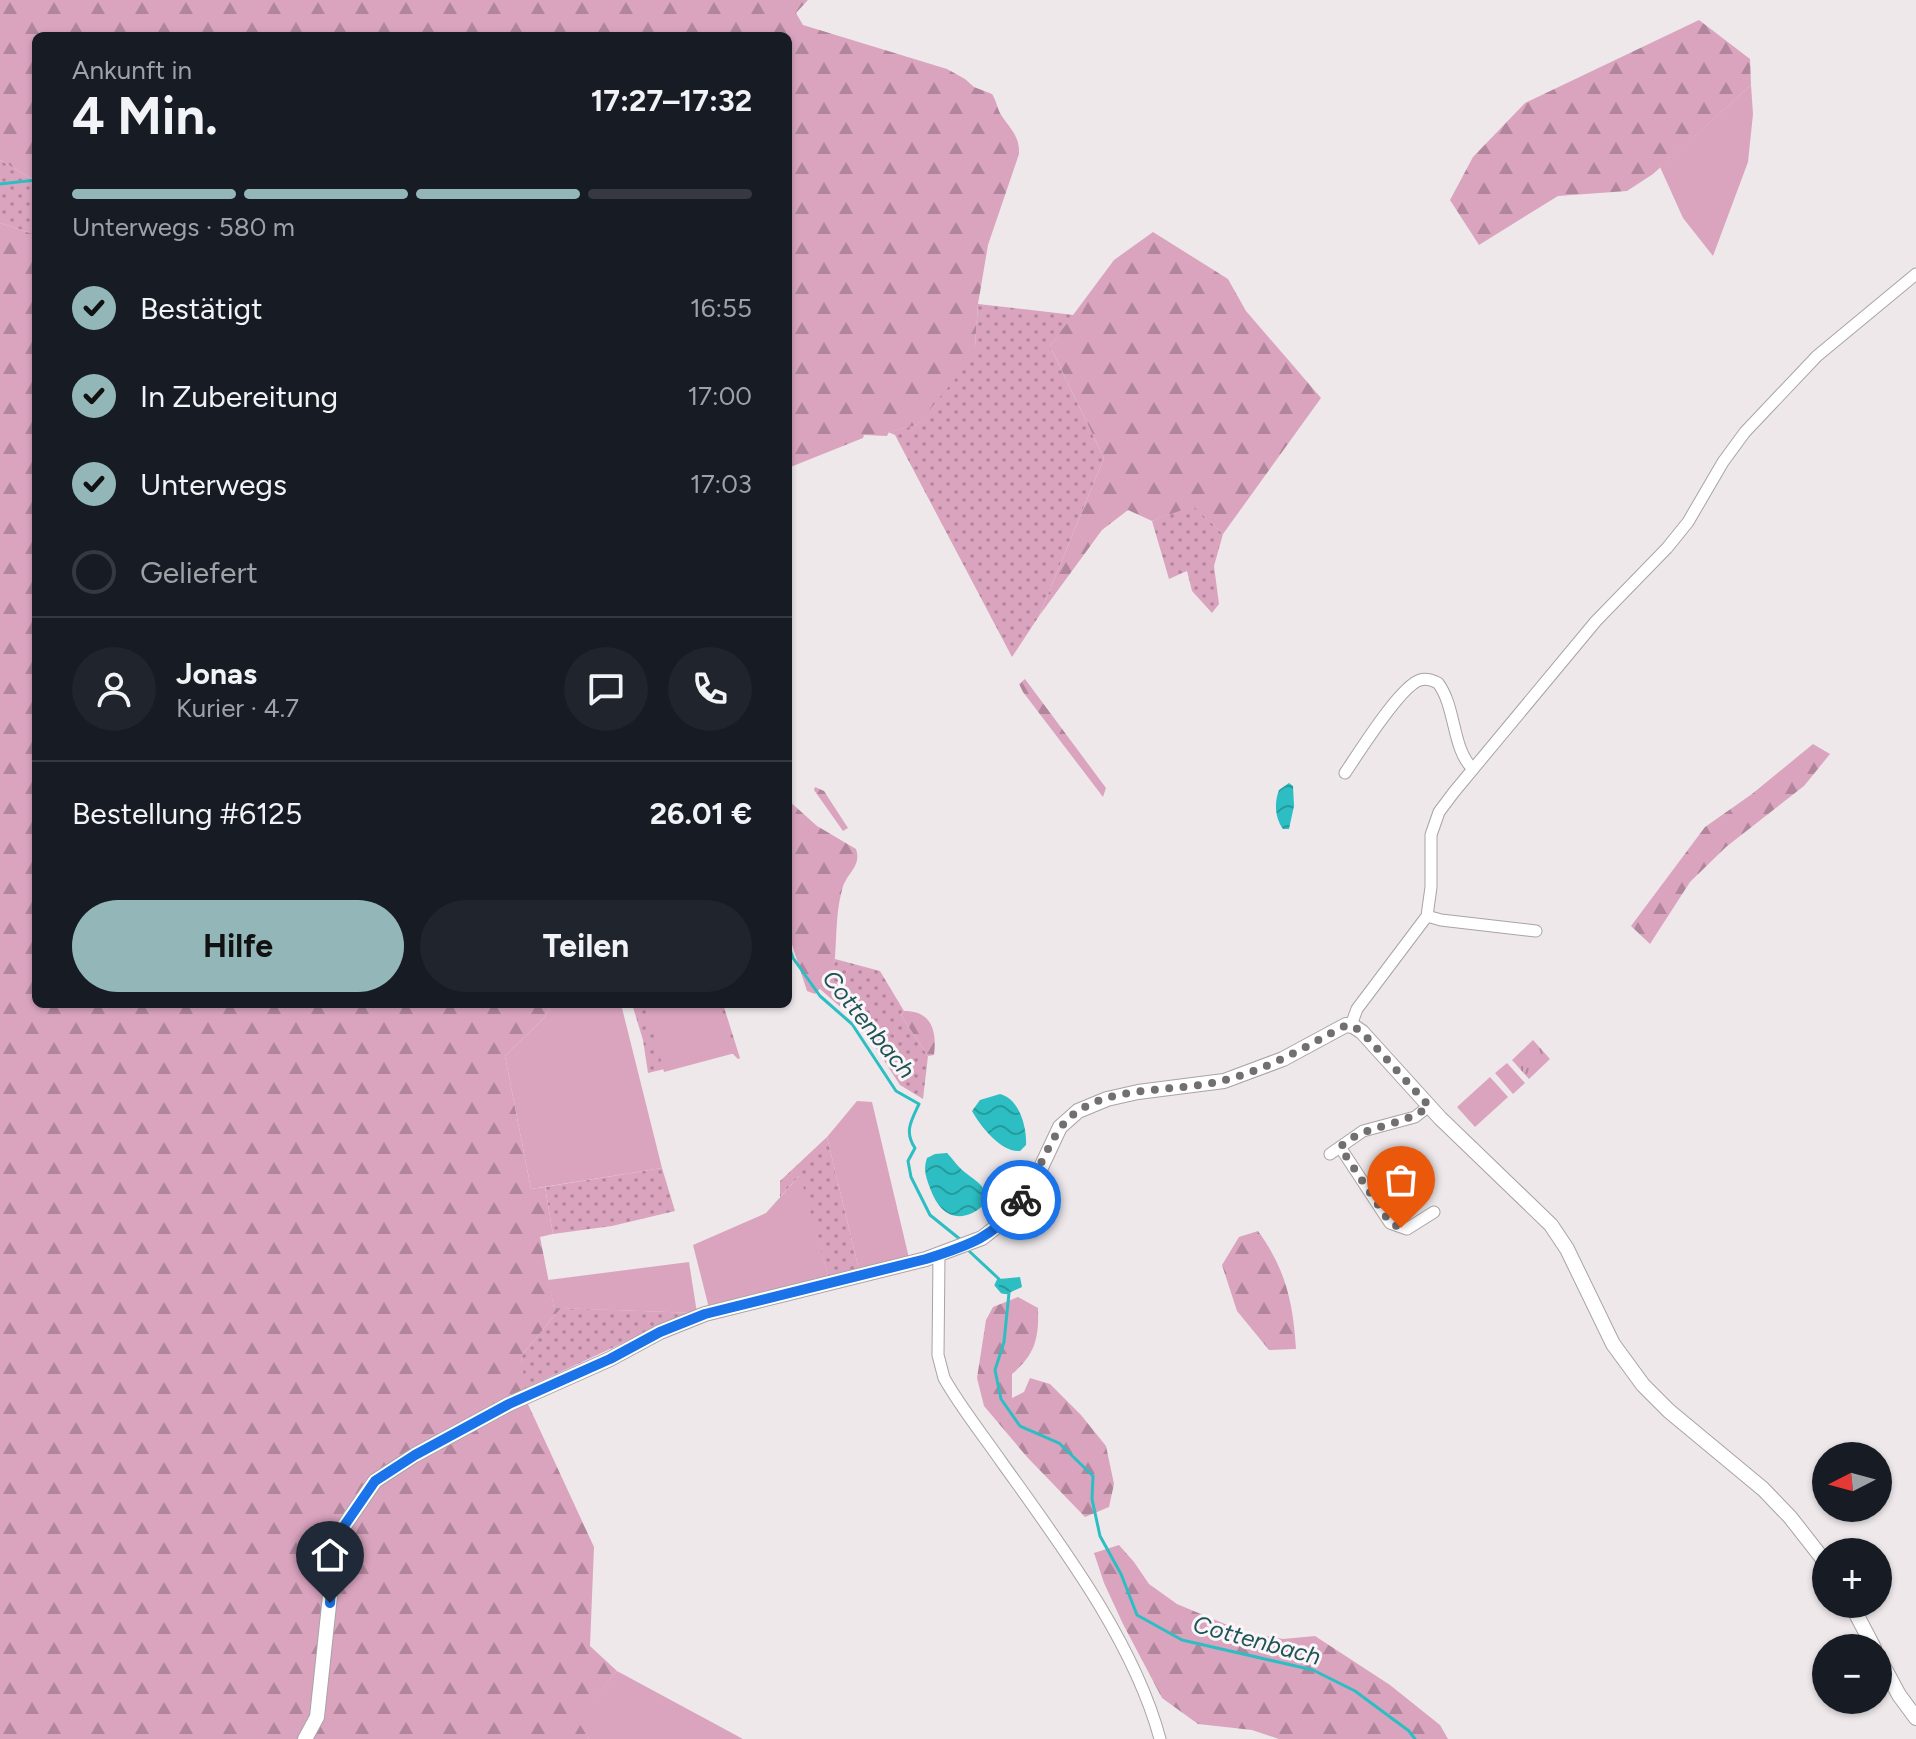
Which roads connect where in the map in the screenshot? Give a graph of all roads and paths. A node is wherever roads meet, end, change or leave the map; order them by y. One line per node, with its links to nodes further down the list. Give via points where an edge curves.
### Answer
1 (1916, 274): 2 (street, via 1817,356 1745,432 1667,548 1596,621)
2 (1472, 768): 3 (street, via 1444,692 1438,683 1425,679 1414,683 1383,717); 4 (street, via 1433,827)
3 (1345, 773)
4 (1427, 916): 5 (street); 6 (street, via 1357,1009)
5 (1536, 931)
6 (1351, 1025): 7 (street); 9 (street, via 1224,1081 1138,1092 1078,1111 1060,1127 1036,1178 1003,1224)
7 (1429, 1106): 8 (street, via 1415,1117 1363,1131 1335,1151 1390,1223 1407,1229); 10 (street, via 1551,1225 1613,1344 1643,1385 1763,1489)
8 (1434, 1212)
9 (939, 1255): 13 (street, via 705,1314 660,1332 509,1404 375,1481 344,1526 332,1577 317,1717); 14 (street, via 938,1355 944,1378 1074,1566 1130,1662)
10 (1812, 1545)
11 (1892, 1682): 12 (street)
12 (1916, 1718)
13 (305, 1739)
14 (1160, 1739)

